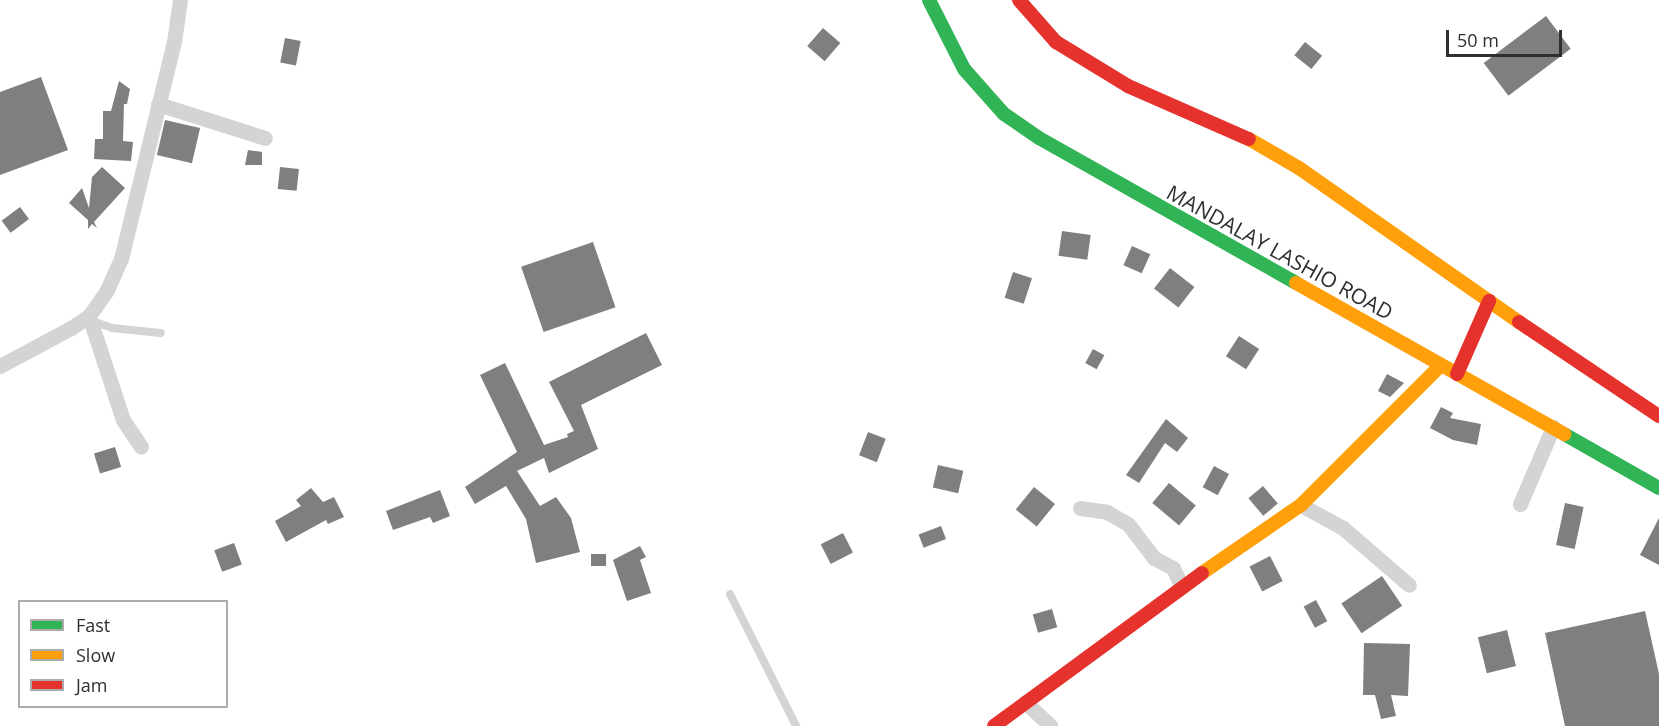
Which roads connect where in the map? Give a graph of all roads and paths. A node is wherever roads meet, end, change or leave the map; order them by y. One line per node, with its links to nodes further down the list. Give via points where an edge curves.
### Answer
1 (180, 0): 4 (street)
2 (929, 0): 9 (main road, MANDALAY LASHIO ROAD, via 964,69 1004,114 1223,245)
3 (1019, 0): 6 (main road, via 1056,42 1128,86 1268,149)
4 (158, 104): 5 (street); 7 (street, via 122,259)
5 (265, 138)
6 (1489, 301): 11 (main road); 12 (main road)
7 (90, 318): 8 (lane, via 112,328); 10 (street); 14 (street, via 120,411)
8 (161, 333)
9 (1441, 365): 11 (main road, MANDALAY LASHIO ROAD); 17 (main road)
10 (0, 366)
11 (1457, 374): 13 (main road, MANDALAY LASHIO ROAD)
12 (1659, 416)
13 (1552, 427): 15 (main road, MANDALAY LASHIO ROAD); 16 (street)
14 (141, 447)
15 (1659, 488)
16 (1520, 504)
17 (1301, 505): 19 (street, via 1343,528); 20 (main road)
18 (1080, 508): 20 (street, via 1107,512 1128,524 1154,558 1173,568)
19 (1409, 585)
20 (1182, 587): 22 (main road)
21 (730, 594): 23 (lane)
22 (1025, 702): 24 (main road); 25 (street)
23 (796, 726)
24 (994, 726)
25 (1050, 726)

